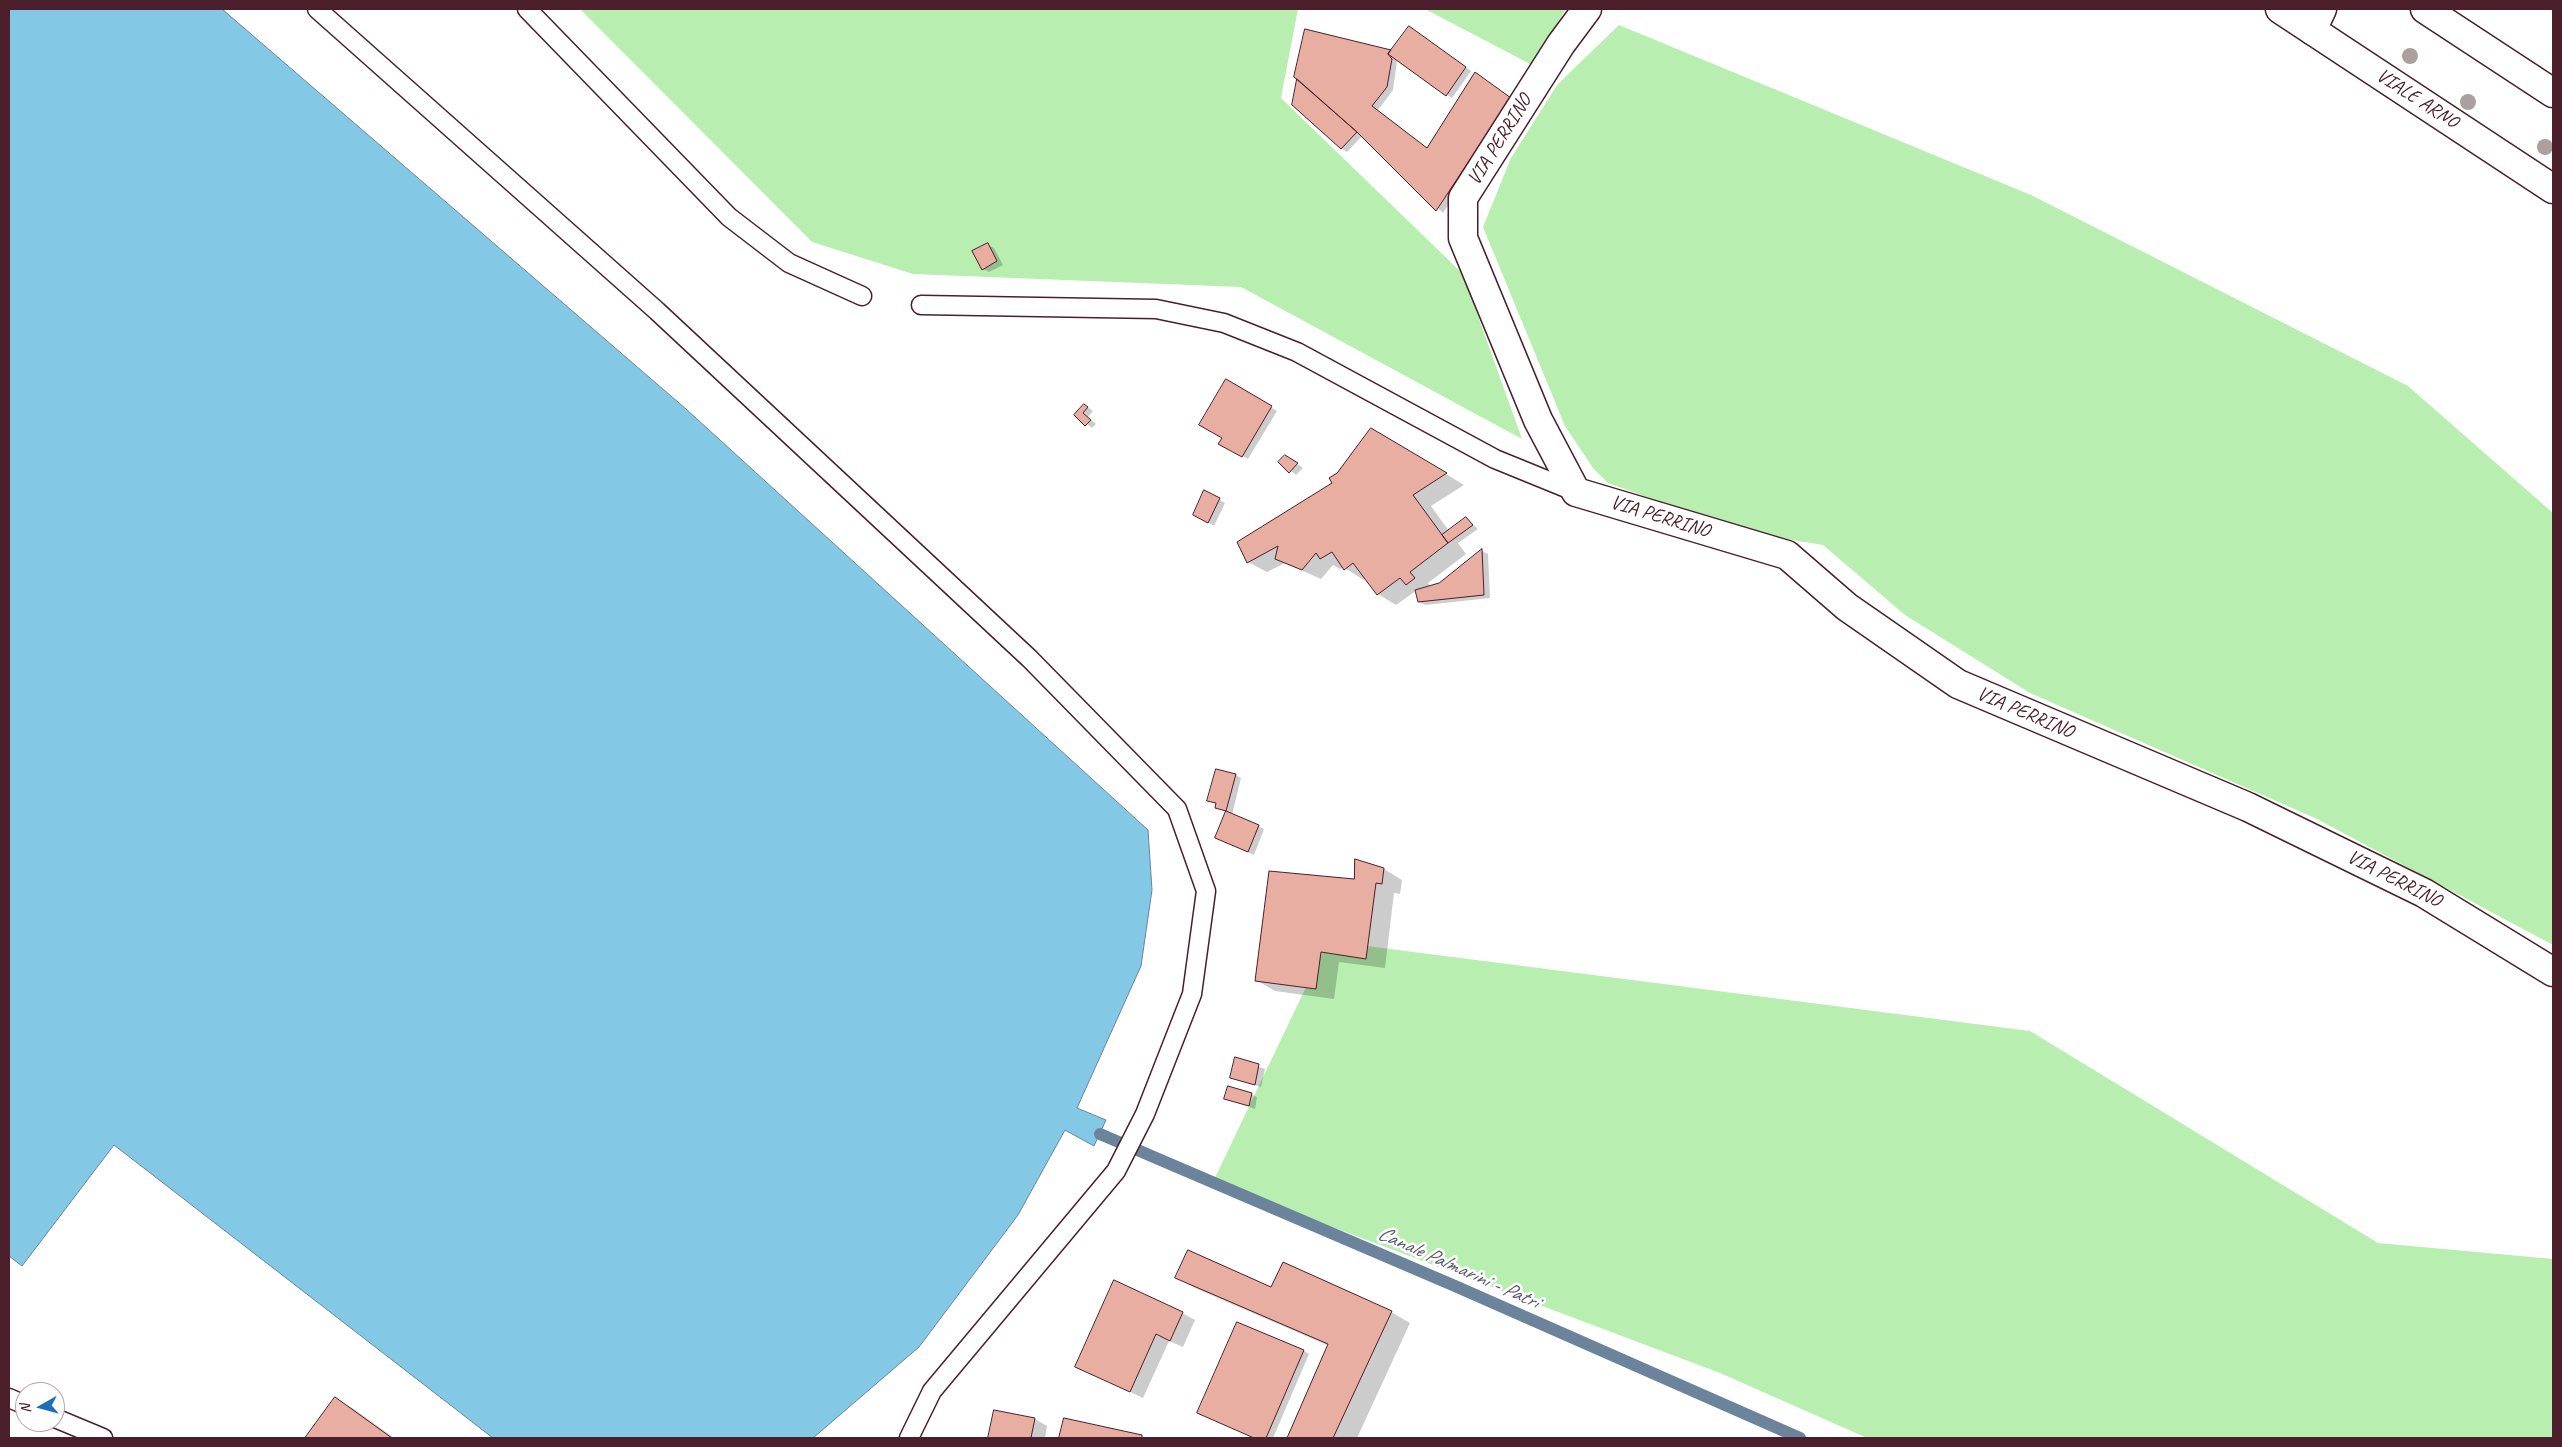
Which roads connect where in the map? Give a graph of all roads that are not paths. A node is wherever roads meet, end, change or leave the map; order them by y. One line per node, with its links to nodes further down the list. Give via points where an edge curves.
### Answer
1 (317, 9): 15 (lane, via 657,311 1030,659 1177,809 1206,890 1192,994 1145,1114 1116,1171 932,1391)
2 (527, 9): 9 (lane, via 729,217 789,263)
3 (1587, 9): 11 (street, VIA PERRINO, via 1561,44 1463,198 1463,238 1538,420)
4 (2280, 9): 6 (street, VIALE ARNO)
5 (2425, 9): 7 (street)
6 (2317, 19): 8 (street, VIALE ARNO)
7 (2553, 93)
8 (2553, 189)
9 (862, 296)
10 (921, 305): 11 (lane, via 1156,309 1224,323 1297,352 1495,459)
11 (1576, 492): 12 (street, VIA PERRINO, via 1787,555 1847,607 1958,684 2248,807 2424,893)
12 (2553, 972)
13 (65, 1422): 14 (lane)
14 (103, 1438)
15 (909, 1438)

